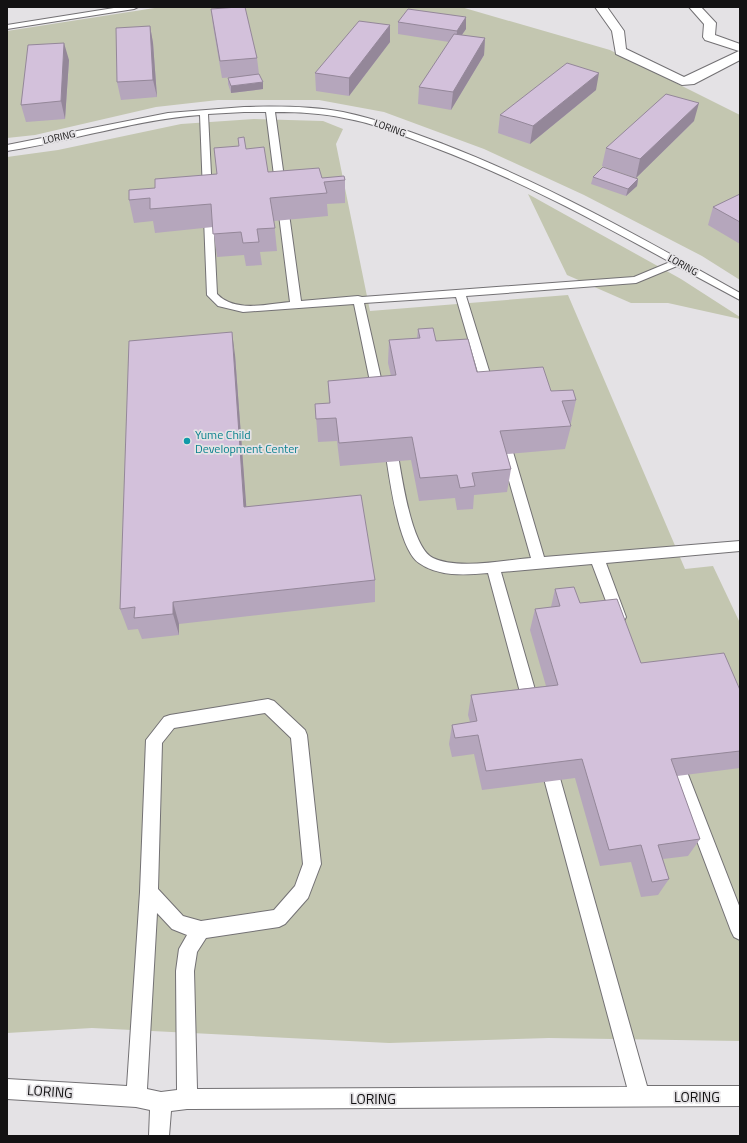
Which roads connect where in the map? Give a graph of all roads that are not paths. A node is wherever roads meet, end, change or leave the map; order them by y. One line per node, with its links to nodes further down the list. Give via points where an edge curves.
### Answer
1 (134, 7): 4 (lane)
2 (601, 7): 6 (street, via 618,31 620,51 682,81 689,81)
3 (695, 7): 5 (street, via 710,23 709,37)
4 (7, 26)
5 (740, 48)
6 (740, 55)
7 (270, 110): 8 (lane, LORING); 10 (lane, LORING, via 332,113 366,120 438,145 515,176); 14 (lane)
8 (204, 112): 9 (lane, LORING, via 108,126); 14 (lane, via 212,295 218,302 243,309)
9 (7, 148)
10 (678, 262): 11 (lane, via 636,280); 12 (lane, LORING)
11 (460, 292): 13 (lane); 16 (lane)
12 (740, 297)
13 (358, 299): 14 (lane); 15 (lane)
14 (296, 304)
15 (381, 405)
16 (493, 405)
17 (498, 420): 21 (lane)
18 (386, 428): 22 (lane, via 411,542 419,556 440,567 468,570)
19 (740, 546): 20 (lane)
20 (597, 558): 21 (lane); 23 (lane)
21 (539, 563): 22 (lane)
22 (493, 567): 24 (lane)
23 (625, 632)
24 (536, 720)
25 (668, 744): 29 (lane)
26 (544, 751): 31 (lane)
27 (149, 892): 28 (lane, via 178,923); 28 (lane, via 154,740 170,722 268,706 299,735 312,864 302,892 279,918); 33 (lane)
28 (201, 930): 34 (lane, via 188,949 185,971)
29 (740, 930)
30 (7, 1088): 33 (lane, LORING)
31 (640, 1096): 32 (lane, LORING); 34 (lane, LORING)
32 (740, 1096)
33 (136, 1097): 35 (lane, LORING)
34 (187, 1099): 35 (lane, LORING)
35 (161, 1102): 36 (lane)
36 (159, 1136)

